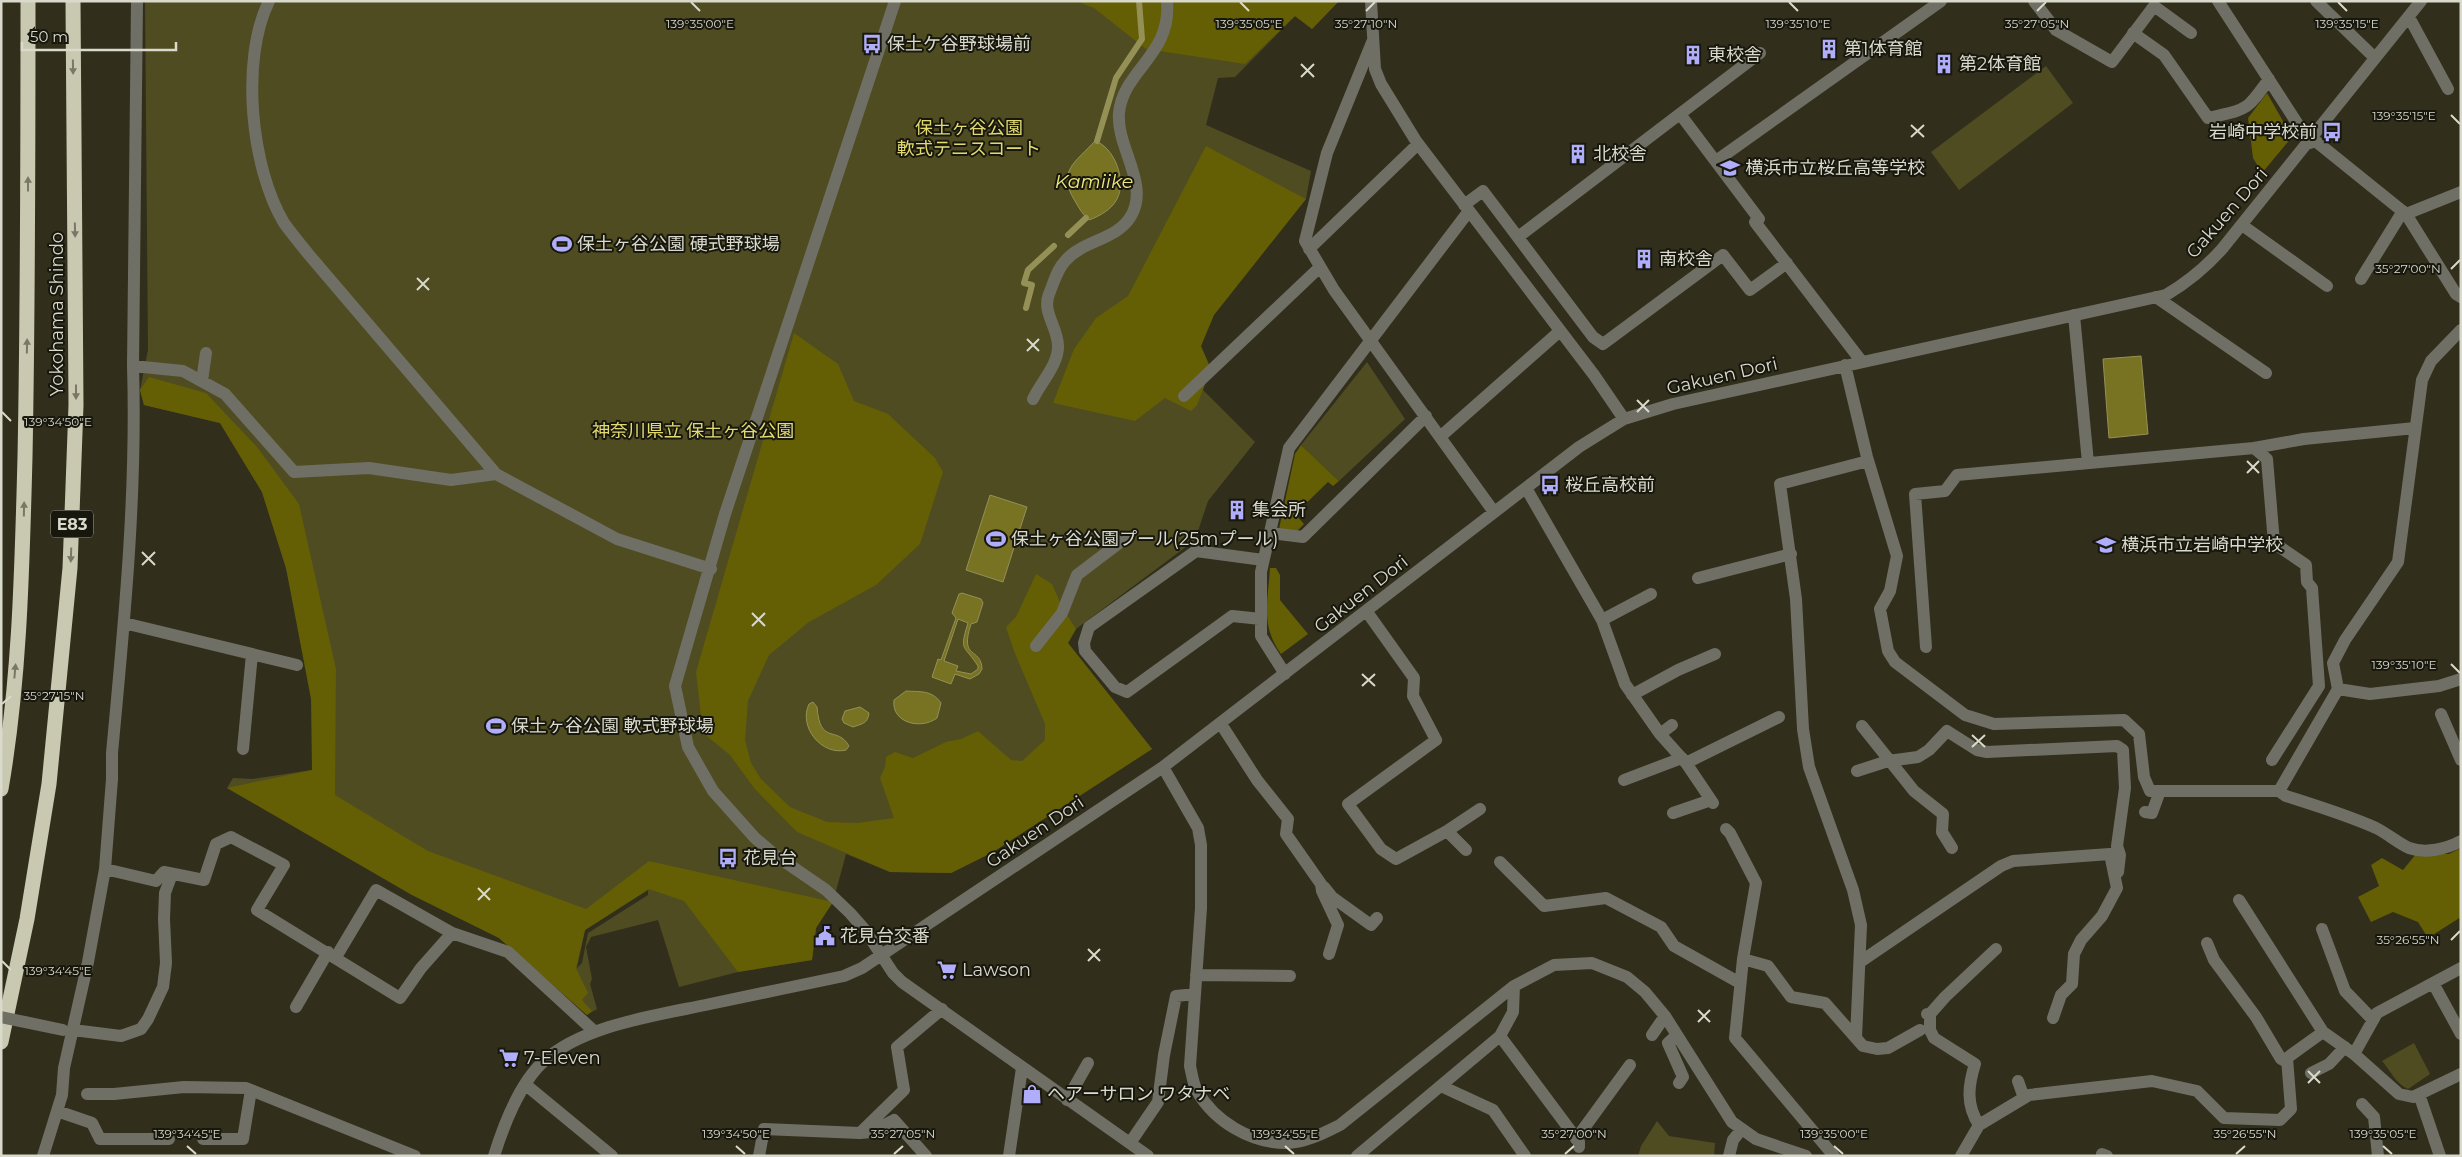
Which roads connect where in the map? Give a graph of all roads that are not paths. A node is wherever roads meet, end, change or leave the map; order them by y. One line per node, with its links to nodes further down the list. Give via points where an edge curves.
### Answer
1 (28, 1): 93 (highway, Yokohama Shindo, one-way to 1, via 21,600 29,286)
2 (73, 1): 142 (highway, Yokohama Shindo / E83, one-way to 142, via 76,405 70,568 49,784 27,919)
3 (137, 1): 44 (street)
4 (269, 1): 56 (street, via 256,43 254,77 255,124 260,160 270,194 284,222 310,256)
5 (895, 1): 63 (street, via 725,514)
6 (1167, 1): 48 (street, via 1164,36 1126,92 1119,114 1121,133 1138,190 1135,209 1116,232 1074,253 1059,269 1047,304 1058,344 1057,355)
7 (1371, 1): 16 (street)
8 (1940, 1): 24 (street)
9 (2034, 1): 14 (street, via 2056,30 2112,62)
10 (2218, 1): 19 (street)
11 (2316, 1): 18 (street)
12 (2421, 1): 13 (street, Gakuen Dori)
13 (2409, 17): 18 (street, Gakuen Dori); 20 (street)
14 (2133, 33): 15 (street, via 2154,6); 19 (street, via 2164,55 2208,118 2245,109)
15 (2191, 33)
16 (1373, 40): 23 (street, via 1378,77); 30 (street, via 1327,153 1305,241)
17 (1760, 53): 21 (street)
18 (2375, 58): 22 (street, Gakuen Dori)
19 (2269, 79): 22 (street)
20 (2448, 89)
21 (1680, 114): 24 (street); 29 (street)
22 (2311, 141): 27 (street); 28 (street, Gakuen Dori)
23 (1418, 144): 26 (street); 30 (street)
24 (1716, 161): 31 (street, via 1759,219 1755,222)
25 (2461, 192): 27 (street)
26 (1467, 208): 29 (street, via 1483,191); 39 (street); 40 (street)
27 (2405, 213): 33 (street); 36 (street)
28 (2242, 225): 34 (street); 35 (street, Gakuen Dori, via 2204,269 2185,284)
29 (1518, 237): 31 (street, via 1593,337 1603,344 1724,255 1750,290)
30 (1309, 248): 32 (street)
31 (1787, 263): 42 (street)
32 (1320, 268): 40 (street); 47 (street)
33 (2361, 279)
34 (2327, 286)
35 (2156, 297): 37 (street, Gakuen Dori); 45 (street)
36 (2461, 297)
37 (2074, 315): 42 (street, Gakuen Dori); 55 (street)
38 (2461, 330): 51 (street, via 2431,361 2422,380)
39 (1560, 331): 50 (street); 52 (street)
40 (1370, 341): 49 (street); 59 (street, via 1289,448)
41 (206, 353): 46 (street)
42 (1862, 362): 43 (street, Gakuen Dori)
43 (1845, 365): 50 (street, Gakuen Dori, via 1673,404); 54 (street)
44 (133, 366): 46 (street, via 183,370); 69 (street, via 134,415)
45 (2266, 373)
46 (202, 381): 56 (street, via 225,394 294,472 369,468 451,480)
47 (1184, 396)
48 (1033, 399)
49 (1426, 416): 52 (street); 59 (street, via 1303,538)
50 (1624, 419): 57 (street, Gakuen Dori, via 1579,447)
51 (2415, 428): 53 (street, via 2304,439); 77 (street, via 2398,562 2333,663)
52 (1440, 437): 58 (street)
53 (2254, 448): 55 (street); 86 (street, via 2267,459 2274,544 2306,565 2307,582 2312,588 2319,686)
54 (1868, 461): 61 (street, via 1780,484); 95 (street, via 1897,556 1890,591 1880,609 1888,650 1895,662 1965,715 1994,724 2124,720 2139,734 2144,777 2150,792)
55 (2088, 463): 71 (street, via 1957,475 1945,491 1915,494)
56 (496, 474): 63 (street, via 617,539)
57 (1526, 488): 58 (street, Gakuen Dori); 68 (street)
58 (1494, 512): 66 (street, Gakuen Dori)
59 (1270, 533): 62 (street)
60 (1127, 538): 70 (street, via 1077,575 1062,614)
61 (1790, 554): 64 (street); 119 (street, via 1796,599 1803,730 1809,767 1820,780 1853,890 1861,925)
62 (1263, 560): 67 (street); 67 (street, via 1196,550 1089,628 1085,650 1115,688 1127,692 1232,616)
63 (711, 568): 117 (street, via 675,686 688,747 713,791 755,838 826,890 865,930)
64 (1698, 578)
65 (1651, 594): 68 (street)
66 (1367, 612): 75 (street, Gakuen Dori); 100 (street, via 1414,678 1413,696 1436,740 1348,804 1381,849 1396,859)
67 (1261, 619): 75 (street, via 1262,636)
68 (1602, 620): 78 (street)
69 (124, 623): 72 (street); 105 (street)
70 (1036, 646)
71 (1926, 647)
72 (252, 654): 74 (street); 85 (street)
73 (1715, 654): 78 (street)
74 (298, 665)
75 (1285, 674): 81 (street, Gakuen Dori)
76 (2461, 679): 77 (street, via 2439,686 2370,694)
77 (2338, 689): 94 (street)
78 (1632, 695): 84 (street)
79 (2441, 714): 87 (street)
80 (1779, 717): 88 (street)
81 (1221, 724): 90 (street, Gakuen Dori); 107 (street, via 1257,780 1288,819 1286,834)
82 (1672, 725): 84 (street)
83 (1862, 726): 89 (street)
84 (1660, 734): 88 (street)
85 (243, 749)
86 (2272, 760)
87 (2461, 760)
88 (1684, 761): 92 (street); 98 (street, via 1712,801)
89 (1888, 761): 91 (street); 102 (street, via 1914,791 1943,814 1942,832); 108 (street, via 1918,757 1947,732 1977,750 1987,752 2117,746 2124,750 2129,793 2117,846 2120,855)
90 (1163, 767): 117 (street, Gakuen Dori); 121 (street, via 1198,828 1201,908)
91 (1857, 771)
92 (1624, 780)
93 (1, 789)
94 (2279, 791): 95 (street); 101 (street, via 2353,818 2409,848 2448,848)
95 (2160, 792): 97 (street, via 2152,813)
96 (1480, 809): 100 (street)
97 (2145, 812)
98 (1673, 813)
99 (1726, 829): 118 (street, via 1756,882)
100 (1447, 832): 103 (street)
101 (2461, 841)
102 (1952, 848)
103 (1466, 850)
104 (1500, 862): 123 (street, via 1544,906 1606,898 1661,927 1674,946)
105 (105, 869): 106 (street, via 156,881 164,872); 133 (street, via 88,962)
106 (172, 874): 115 (street, via 204,880 216,844 231,837 284,865 257,910); 133 (street, via 165,893 163,987 148,1019 141,1029 121,1036)
107 (1321, 884): 110 (street, via 1332,897 1371,925); 116 (street, via 1338,925)
108 (2116, 888): 119 (street, via 2110,854 2013,861); 131 (street, via 2102,916 2081,940 2074,954 2072,984 2061,996)
109 (2240, 900): 136 (street)
110 (1377, 918)
111 (2322, 929): 132 (street, via 2345,991)
112 (452, 933): 115 (street, via 400,998); 115 (street, via 376,890); 135 (street, via 508,952)
113 (2207, 943): 144 (street, via 2223,973 2256,1017 2281,1059)
114 (1996, 949): 161 (street, via 1929,1014 1934,1038 1975,1064 1968,1085 1972,1113)
115 (332, 954): 127 (street)
116 (1329, 954)
117 (881, 956): 128 (street, via 902,982); 135 (street, Gakuen Dori, via 844,976 614,1024)
118 (1743, 959): 123 (street); 141 (street, via 1768,966 1791,997 1825,1003)
119 (1860, 962): 141 (street)
120 (2461, 968): 124 (street)
121 (1196, 975): 122 (street); 126 (street)
122 (1290, 976)
123 (1740, 983): 179 (street, via 1734,1038)
124 (2433, 983): 132 (street, via 2377,1013); 137 (street)
125 (1514, 986): 126 (street, via 1340,1125 1317,1136 1287,1143 1259,1140 1234,1128 1212,1112 1196,1090 1190,1066); 129 (street, via 1554,965 1592,963 1627,977); 140 (street, via 1513,1012)
126 (1195, 994): 166 (street, via 1176,996 1158,1102)
127 (296, 1007)
128 (942, 1009): 147 (street); 163 (street, via 897,1047 904,1090)
129 (1665, 1016): 138 (street); 139 (street)
130 (1, 1017): 133 (street, bridge)
131 (2053, 1018)
132 (2373, 1020): 143 (street)
133 (68, 1030): 160 (street, via 61,1065 67,1095)
134 (1920, 1030): 141 (street, via 1888,1048 1862,1046)
135 (595, 1032): 152 (street, Gakuen Dori, via 542,1062)
136 (2323, 1032): 143 (street); 144 (street, via 2287,1058)
137 (2461, 1034)
138 (1652, 1035)
139 (1677, 1035): 151 (street, via 1668,1043 1683,1078); 162 (street, via 1712,1094)
140 (1500, 1036): 146 (street, via 1577,1143); 153 (street)
141 (1856, 1038)
142 (1, 1042)
143 (2350, 1051): 148 (street); 156 (street, via 2399,1094 2413,1097)
144 (2287, 1062): 157 (street, via 2291,1109 2280,1120 2224,1118 2198,1091 2152,1081 2084,1087)
145 (1088, 1063): 158 (street)
146 (1630, 1065)
147 (1022, 1068): 158 (street); 173 (street)
148 (2311, 1073)
149 (2461, 1074): 156 (street)
150 (2018, 1081): 157 (street)
151 (1680, 1083)
152 (526, 1085): 169 (street, Gakuen Dori, via 502,1132); 170 (street)
153 (1441, 1086): 175 (street); 176 (street, via 1493,1110)
154 (251, 1090): 155 (street, via 184,1087); 165 (street, via 243,1139); 168 (street)
155 (87, 1094)
156 (2419, 1094): 182 (street)
157 (2024, 1098): 161 (street)
158 (1068, 1100): 166 (street)
159 (2362, 1104): 181 (street, via 2374,1117)
160 (57, 1111): 164 (street, via 92,1123 100,1139); 167 (street)
161 (1979, 1125): 180 (street)
162 (1741, 1130): 177 (street, via 1733,1140); 178 (street, via 1756,1139)
163 (860, 1133): 171 (street, via 764,1129); 172 (street, via 871,1132 894,1120)
164 (169, 1139)
165 (203, 1139)
166 (1130, 1143): 174 (street)
167 (43, 1156)
168 (415, 1156)
169 (494, 1156)
170 (612, 1156)
171 (759, 1156)
172 (926, 1156)
173 (1009, 1156)
174 (1148, 1156)
175 (1357, 1156)
176 (1525, 1156)
177 (1729, 1156)
178 (1806, 1156)
179 (1834, 1156)
180 (1960, 1156)
181 (2378, 1156)
182 (2440, 1156)

